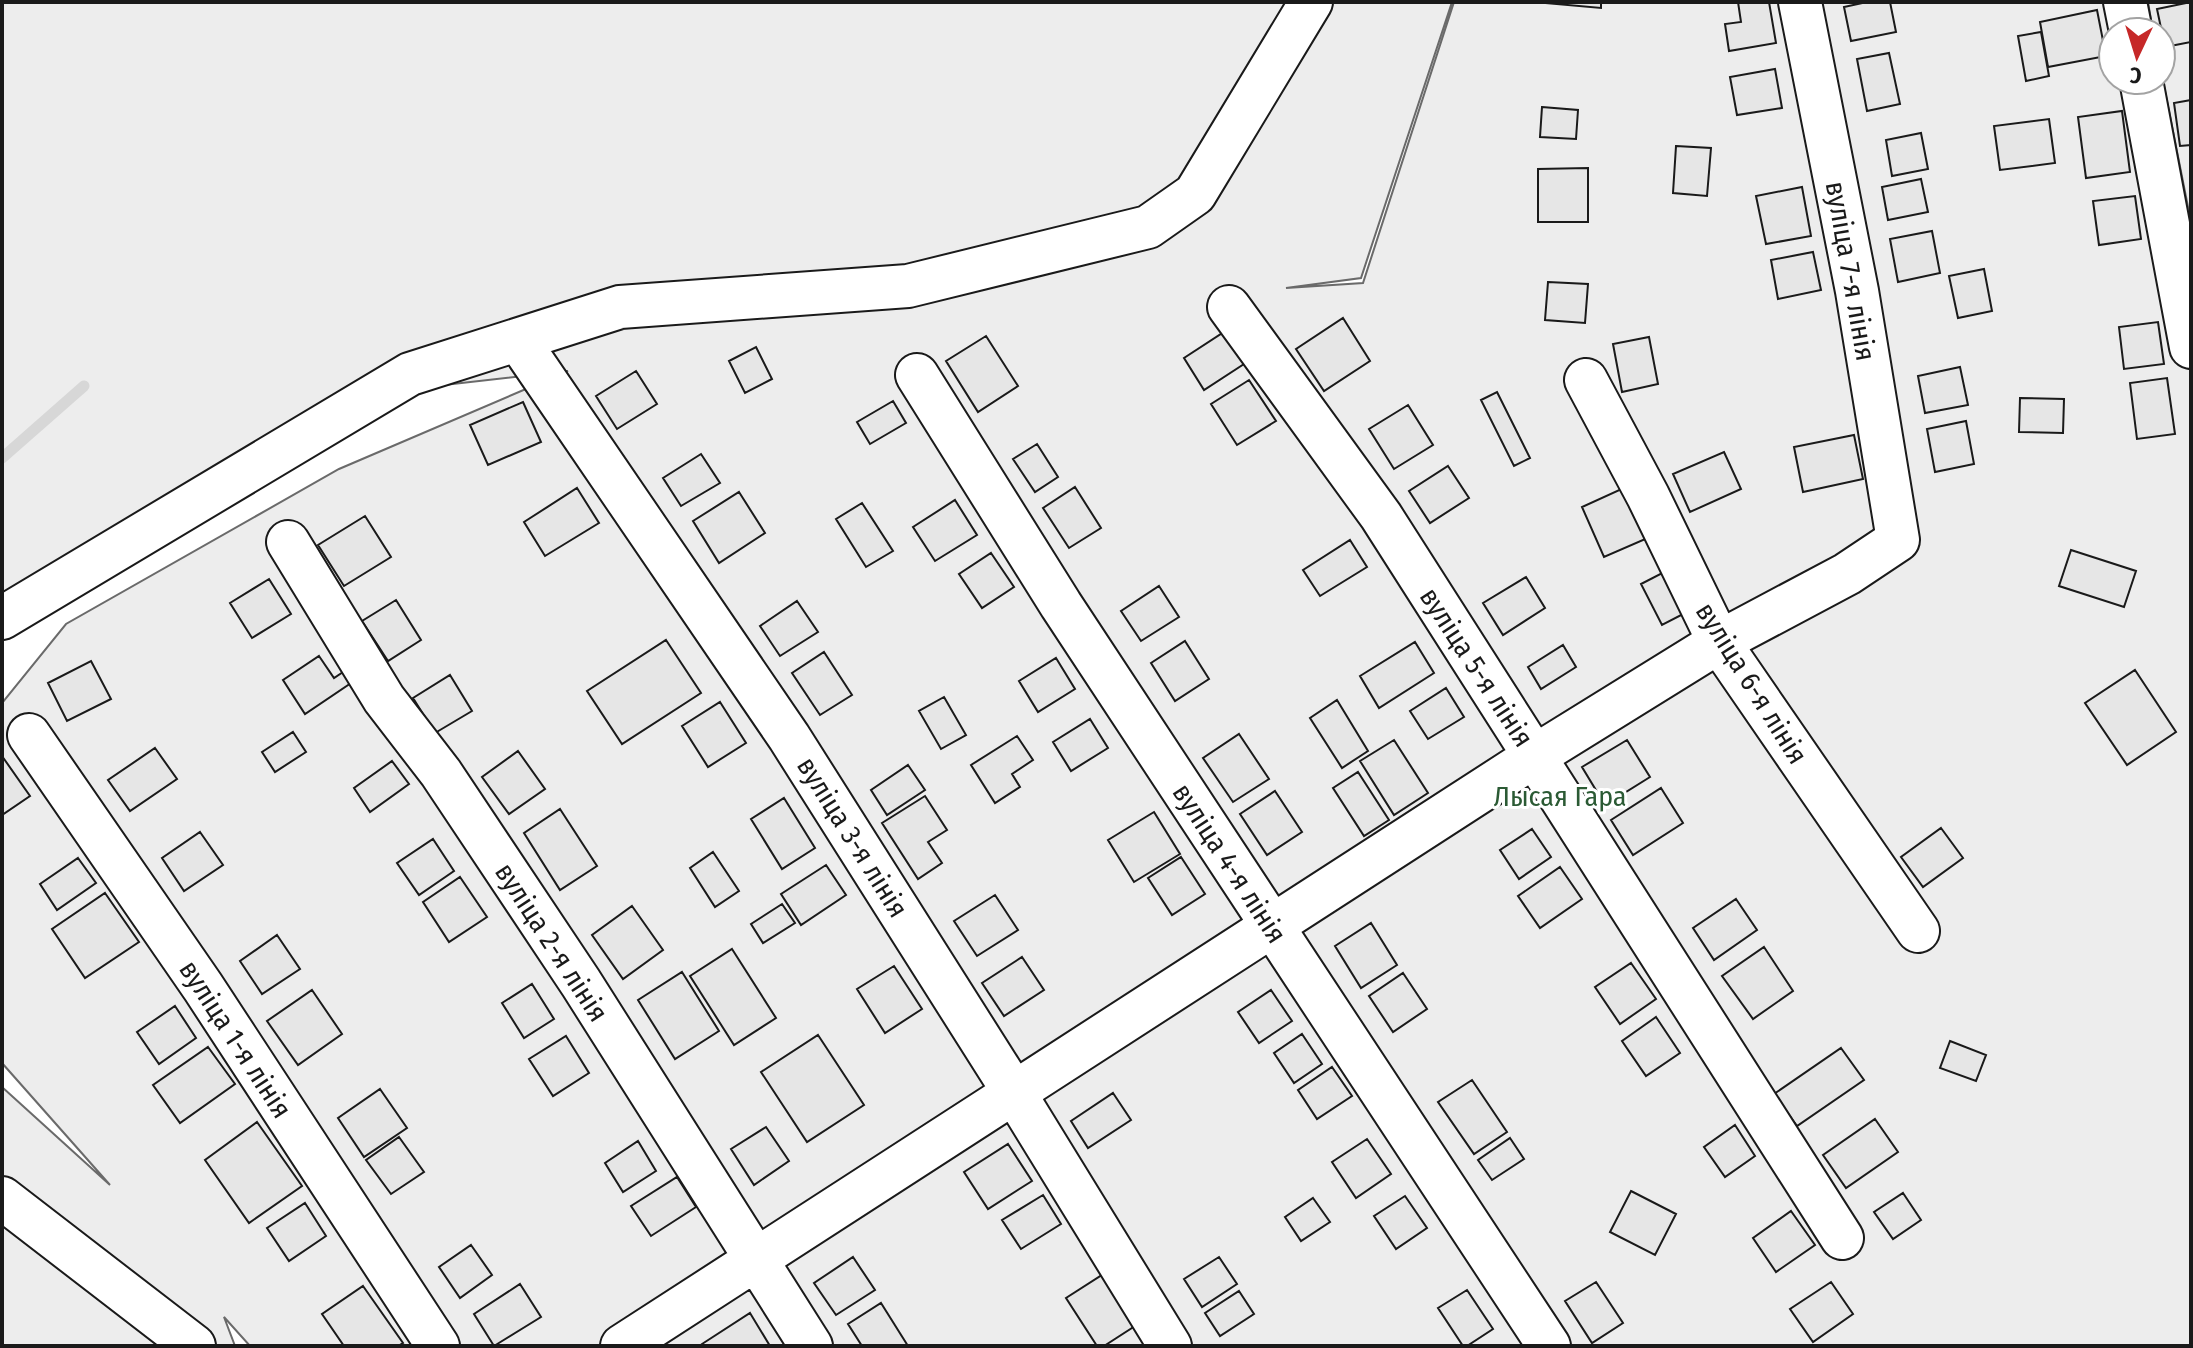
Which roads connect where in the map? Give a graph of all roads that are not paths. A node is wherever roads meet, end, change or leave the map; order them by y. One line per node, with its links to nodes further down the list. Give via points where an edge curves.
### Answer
1 (1311, 2): 6 (street, via 1195,194 1148,227 908,286 620,307)
2 (1800, 2): 12 (street, вуліца 7-я лінія, via 1857,291 1898,540 1847,574)
3 (2146, 96): 4 (street)
4 (2177, 191): 7 (street)
5 (1229, 307): 14 (street, вуліца 5-я лінія, via 1381,516)
6 (518, 340): 11 (street, via 410,374); 17 (street, вуліца 3-я лінія, via 789,737)
7 (2191, 347)
8 (917, 375): 15 (street, вуліца 4-я лінія)
9 (1586, 380): 12 (street, вуліца 6-я лінія)
10 (288, 542): 20 (street, вуліца 2-я лінія, via 384,699 441,773 563,957)
11 (2, 618)
12 (1719, 642): 14 (street); 16 (street, вуліца 6-я лінія)
13 (29, 735): 22 (street, вуліца 1-я лінія, via 203,987)
14 (1535, 756): 15 (street); 19 (street, вуліца 5-я лінія)
15 (1273, 928): 17 (street); 26 (street, вуліца 4-я лінія)
16 (1918, 931)
17 (1015, 1094): 20 (street); 25 (street, вуліца 3-я лінія)
18 (2, 1198): 21 (street)
19 (1842, 1238)
20 (756, 1261): 23 (street); 24 (street, вуліца 2-я лінія)
21 (194, 1346)
22 (438, 1346)
23 (622, 1346)
24 (811, 1346)
25 (1170, 1346)
26 (1549, 1346)

